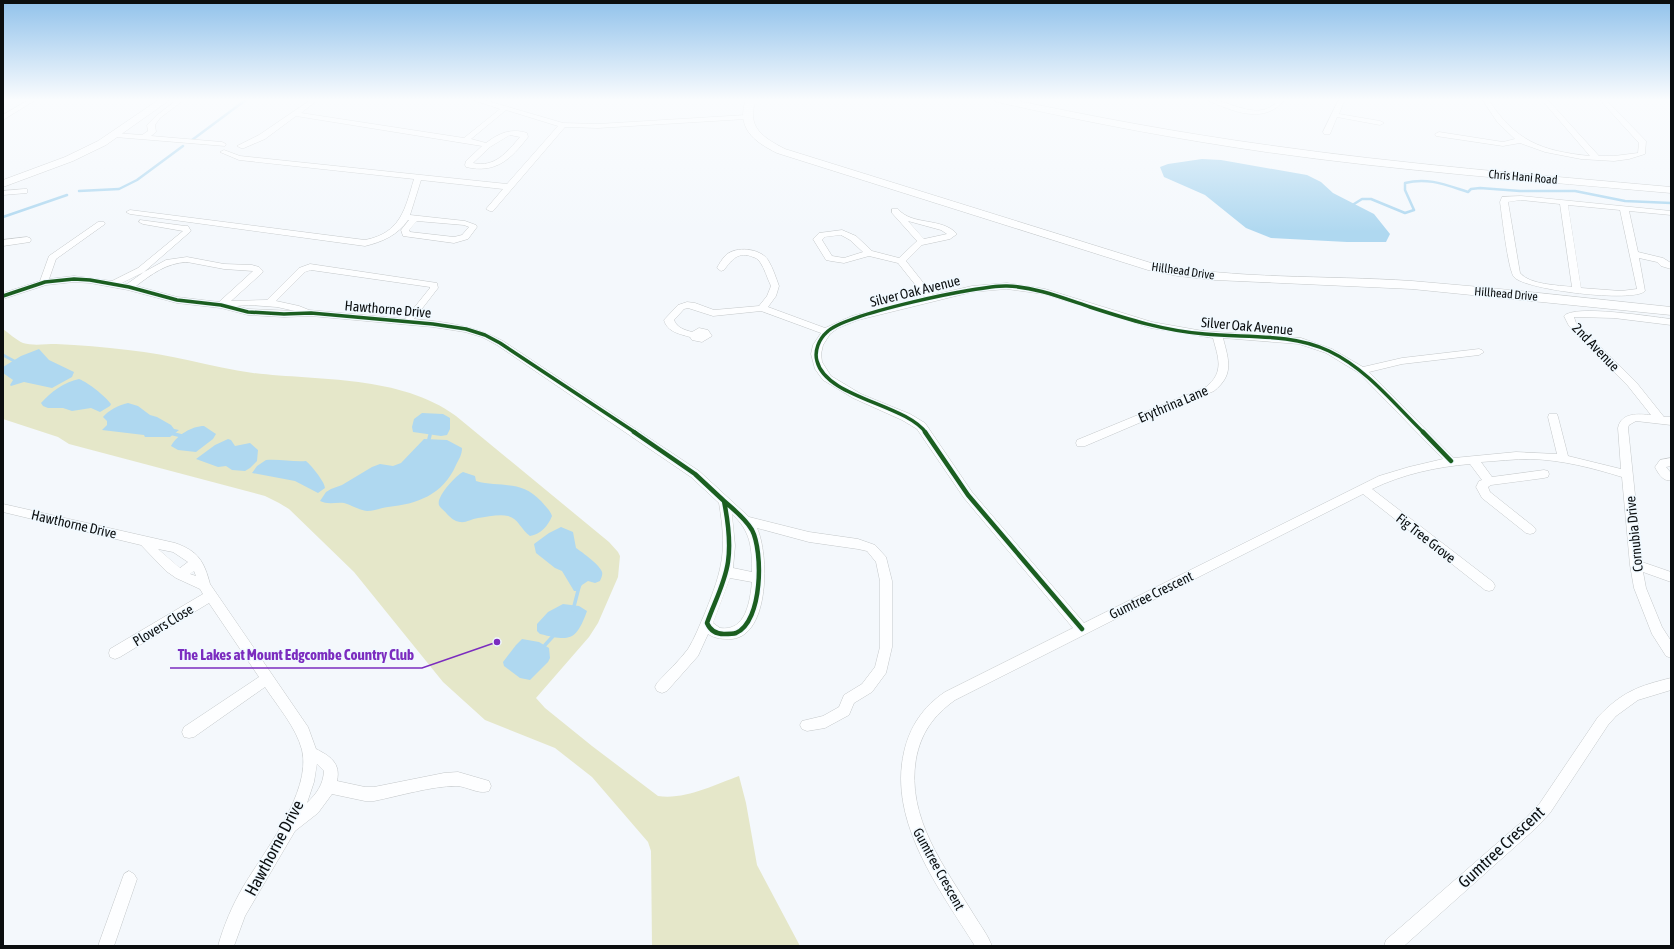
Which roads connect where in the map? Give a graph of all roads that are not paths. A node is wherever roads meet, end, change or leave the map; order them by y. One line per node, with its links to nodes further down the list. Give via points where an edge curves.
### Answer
1 (99, 143): 17 (street, via 69,159)
2 (200, 143): 13 (street)
3 (243, 143): 13 (street)
4 (479, 143): 12 (street)
5 (519, 143): 12 (street, via 496,165 481,168 469,165)
6 (548, 143): 18 (street)
7 (767, 143): 51 (street, Hillhead Drive, via 794,157 1160,269 1215,276 1412,285)
8 (1237, 143): 19 (street, Chris Hani Road, via 1429,168)
9 (1531, 143): 15 (street, via 1554,152)
10 (1583, 143): 15 (street)
11 (1643, 143): 15 (street, via 1641,154 1628,158)
12 (487, 145)
13 (231, 146): 14 (street); 16 (street, via 239,158)
14 (224, 152)
15 (1596, 158)
16 (418, 177): 18 (street); 27 (street)
17 (3, 184)
18 (510, 187): 23 (street)
19 (1671, 190)
20 (24, 191): 21 (street)
21 (3, 193)
22 (1564, 203): 24 (street); 44 (street); 44 (street, via 1515,198 1508,198 1504,202 1518,276 1535,284)
23 (490, 209)
24 (1624, 209): 26 (street); 35 (street)
25 (130, 212): 27 (street, via 365,243 384,237)
26 (1671, 213)
27 (405, 217): 28 (street)
28 (415, 218): 28 (street, via 465,223 473,227 465,237 454,240 406,234 405,230)
29 (143, 222): 42 (street, via 176,226 187,231 141,270)
30 (101, 224): 41 (street, via 52,258)
31 (27, 240): 33 (street)
32 (922, 242): 32 (street, via 898,214 944,228 953,234); 38 (street)
33 (3, 243)
34 (869, 253): 34 (street, via 850,259 832,260 817,239 822,235 842,232 853,238); 38 (street)
35 (1634, 254): 37 (street); 44 (street, via 1641,291 1620,294)
36 (1671, 259): 37 (street)
37 (1660, 260): 39 (street)
38 (900, 261): 46 (street)
39 (1671, 266)
40 (721, 268): 50 (street, via 729,257 739,252 760,257 775,286)
41 (43, 283): 42 (street, Hawthorne Drive, via 74,279); 45 (street, Hawthorne Drive)
42 (113, 284): 43 (street, Hawthorne Drive)
43 (129, 287): 49 (street, Hawthorne Drive, via 177,300); 49 (street, via 165,263 176,260 187,259 259,270)
44 (1577, 289)
45 (3, 296)
46 (931, 298): 57 (street, Silver Oak Avenue, via 855,318); 59 (street, Silver Oak Avenue, via 987,287 1026,288 1064,297 1151,325)
47 (257, 302): 48 (street, Hawthorne Drive); 49 (street, Hawthorne Drive); 52 (street)
48 (274, 303): 53 (street, Hawthorne Drive); 54 (street); 55 (street, via 302,270 310,267 434,285)
49 (221, 305): 52 (street, Hawthorne Drive)
50 (762, 308): 57 (street); 58 (street, via 713,313 692,305 681,307 669,320 670,324 679,331)
51 (1671, 311)
52 (248, 312): 54 (street, Hawthorne Drive)
53 (311, 313): 54 (street, Hawthorne Drive); 55 (street, Hawthorne Drive)
54 (269, 314)
55 (408, 321): 75 (street, Hawthorne Drive, via 466,329 500,343 695,474)
56 (1671, 322): 63 (street, 2nd Avenue, via 1591,314 1569,316 1572,324 1643,396)
57 (826, 332): 91 (street, via 816,354 820,369 827,378 857,396 921,426 968,495)
58 (693, 335)
59 (1217, 335): 61 (street, Silver Oak Avenue, via 1301,341 1329,351); 65 (street, Erythrina Lane, via 1224,366 1218,384 1210,390)
60 (1478, 352): 61 (street, via 1402,361)
61 (1362, 371): 68 (street, Silver Oak Avenue)
62 (1553, 417): 66 (street)
63 (1660, 419): 64 (street); 71 (street, Cornubia Drive, via 1635,417 1624,423)
64 (1671, 421)
65 (1081, 442)
66 (1564, 458): 67 (street, Gumtree Crescent, via 1522,455); 71 (street, Gumtree Crescent)
67 (1472, 459): 68 (street, Gumtree Crescent); 73 (street)
68 (1451, 461): 74 (street, Gumtree Crescent, via 1403,471)
69 (1671, 462): 72 (street, via 1660,467)
70 (1544, 474): 73 (street)
71 (1628, 475): 83 (street, Cornubia Drive)
72 (1668, 477)
73 (1489, 481): 78 (street, via 1482,487 1486,495)
74 (1364, 489): 88 (street, Fig Tree Grove); 91 (street, Gumtree Crescent)
75 (724, 501): 77 (street, Hawthorne Drive); 84 (street, via 729,553)
76 (3, 508): 79 (street, Hawthorne Drive)
77 (746, 521): 87 (street, Hawthorne Drive, via 754,535 758,560); 97 (street, via 810,537 858,544 871,548 882,560 886,581 886,647 881,669 867,688 849,699 844,711 825,722)
78 (1530, 530)
79 (145, 541): 80 (street, Hawthorne Drive); 81 (street)
80 (175, 548): 81 (street); 82 (street, Hawthorne Drive)
81 (160, 560): 85 (street)
82 (197, 562): 85 (street); 89 (street, Hawthorne Drive)
83 (1636, 565): 86 (street); 92 (street, Cornubia Drive, via 1647,608)
84 (726, 572): 87 (street); 90 (street)
85 (180, 575): 89 (street)
86 (1671, 577)
87 (757, 578): 90 (street, Hawthorne Drive, via 754,608 749,621 742,629 734,634 725,635 715,632)
88 (1489, 586)
89 (208, 591): 93 (street, Plovers Close); 94 (street, Hawthorne Drive)
90 (707, 623): 96 (street, via 693,652)
91 (1082, 629): 106 (street, Gumtree Crescent, via 950,696 938,704 919,726 907,775 909,801 915,826 928,855)
92 (1671, 652)
93 (115, 653)
94 (267, 679): 98 (street); 99 (street, Hawthorne Drive, via 303,732)
95 (1671, 684): 107 (street, Gumtree Crescent, via 1642,691 1613,710 1603,721 1546,808)
96 (662, 687)
97 (808, 724)
98 (188, 732)
99 (310, 753): 101 (street, via 325,761 331,769); 102 (street, Hawthorne Drive, via 308,779)
100 (484, 786): 101 (street, via 458,779 444,780 374,794)
101 (330, 787): 102 (street, via 319,801)
102 (290, 825): 105 (street, Hawthorne Drive, via 237,914)
103 (129, 879): 104 (street)
104 (106, 946)
105 (226, 946)
106 (984, 946)
107 (1392, 946)

